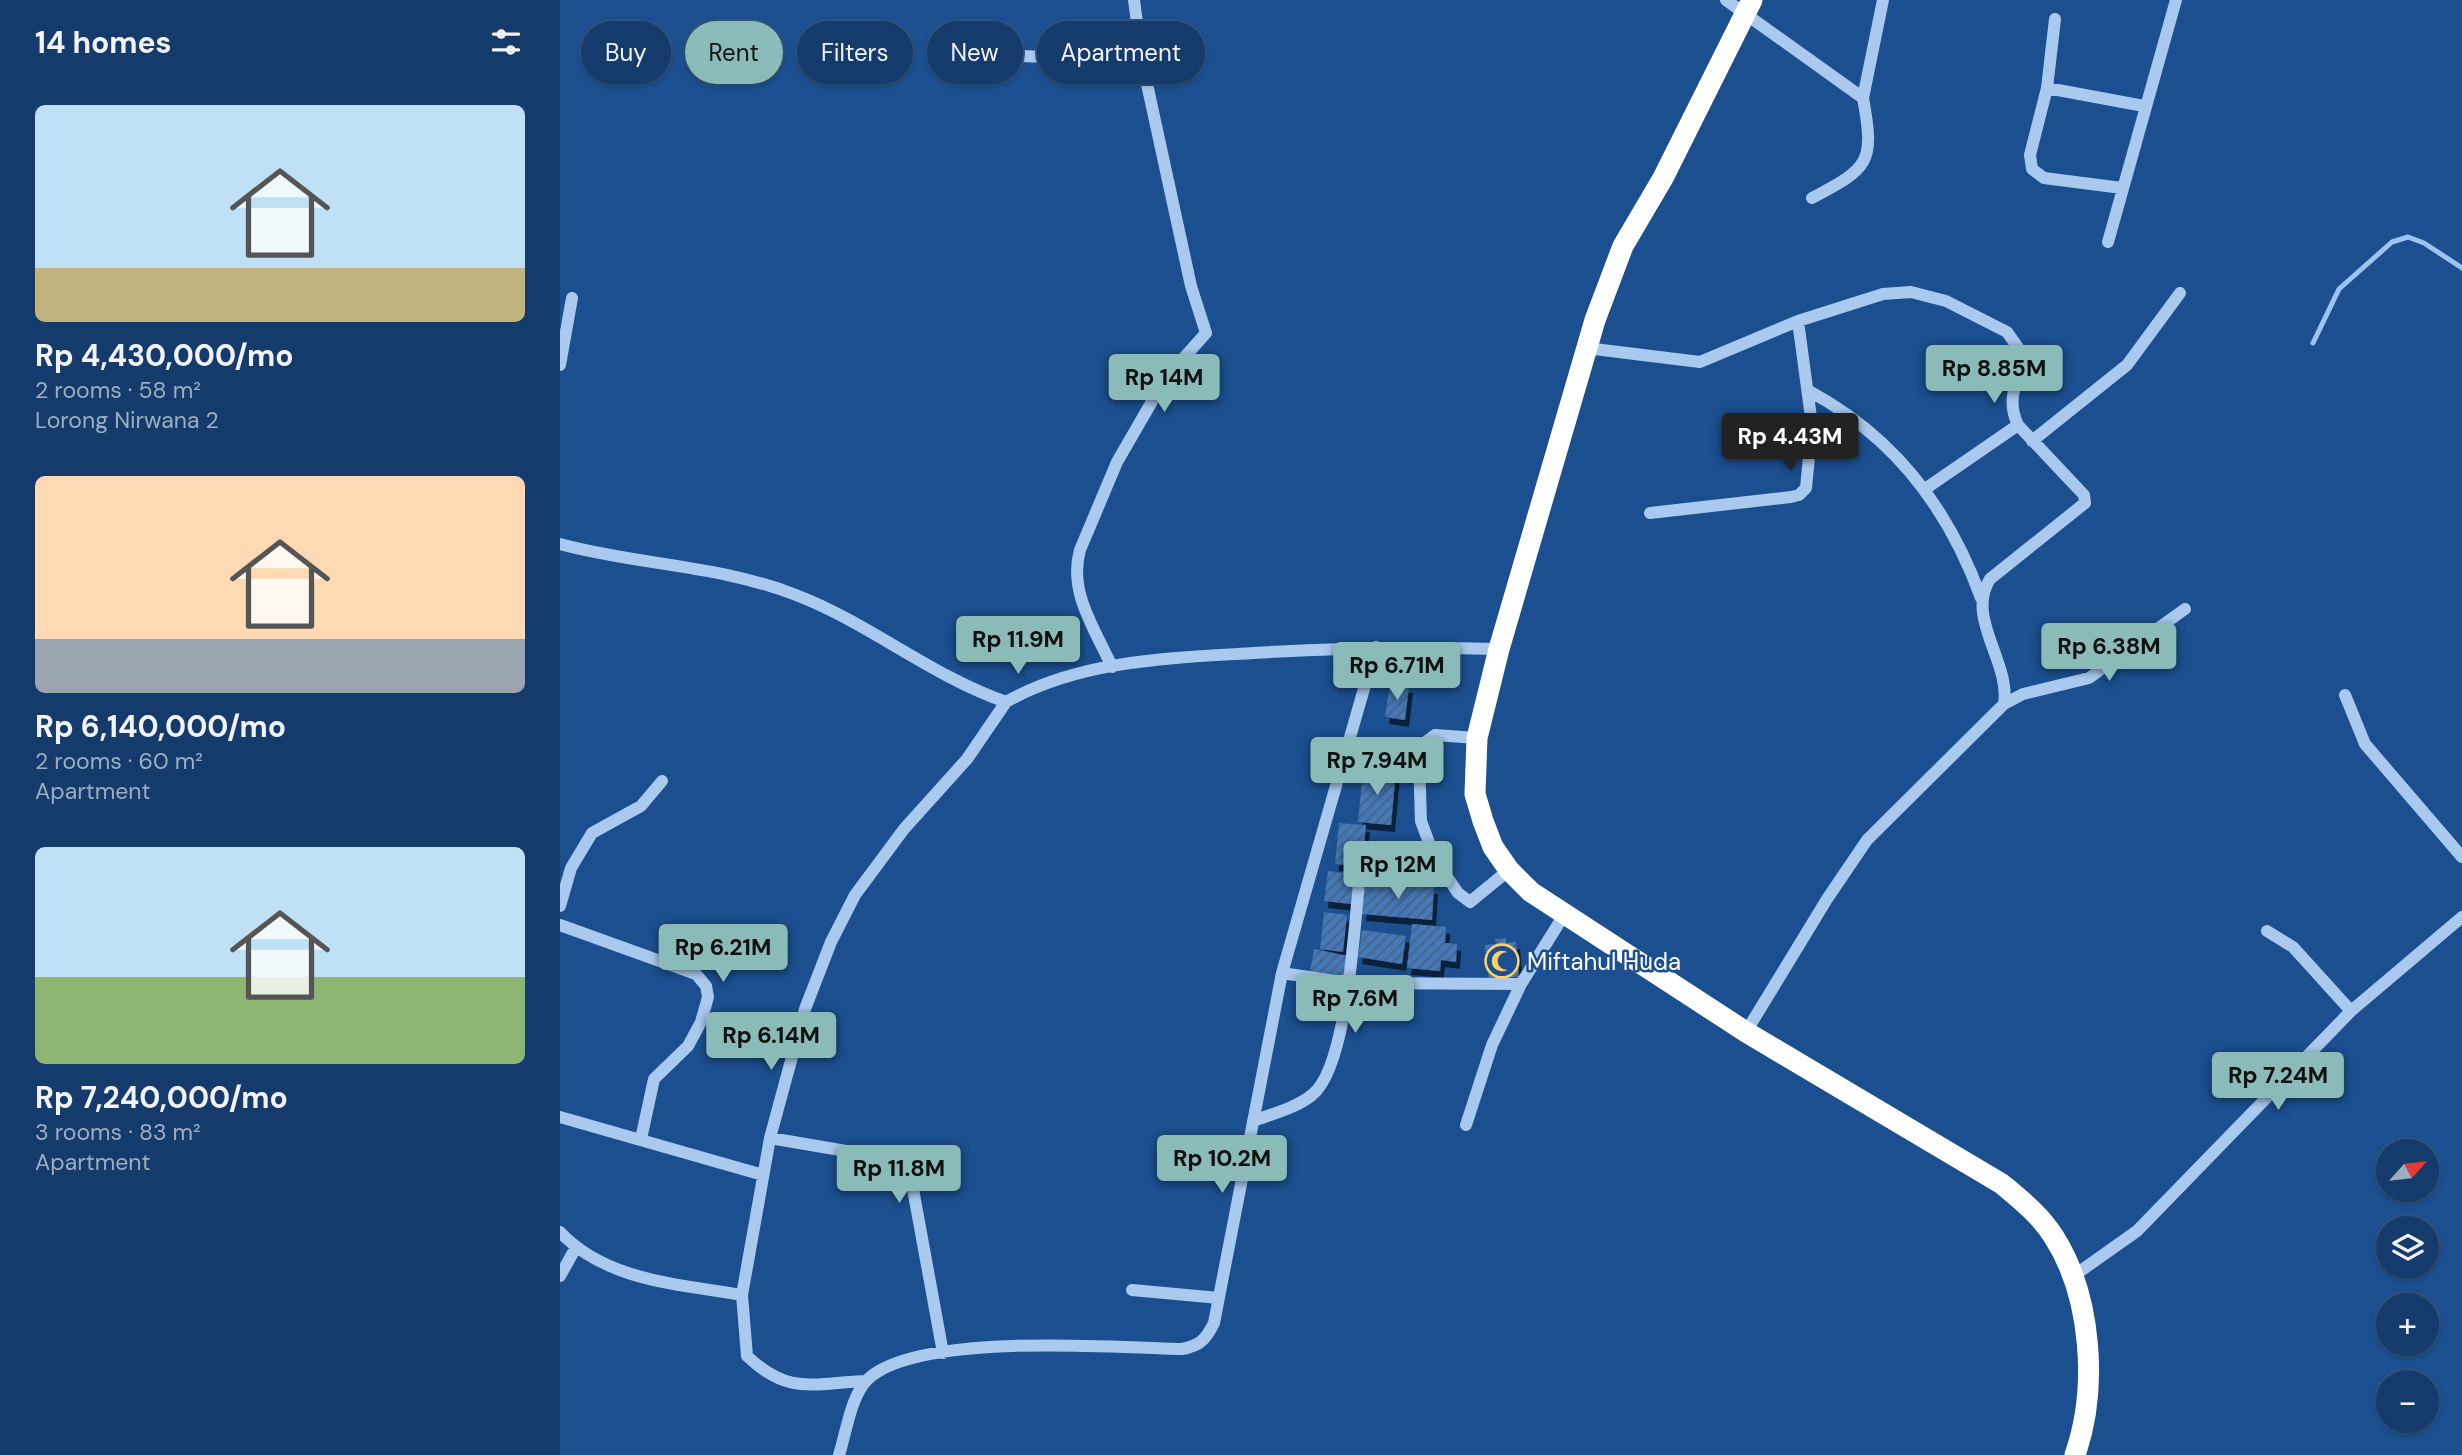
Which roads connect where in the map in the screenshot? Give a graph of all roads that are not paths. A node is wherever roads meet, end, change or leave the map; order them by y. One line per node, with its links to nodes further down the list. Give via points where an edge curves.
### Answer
1 (1134, 0): 7 (street)
2 (1726, 0): 5 (street)
3 (1883, 0): 10 (street)
4 (2176, 0): 11 (street)
5 (1748, 7): 10 (street); 18 (highway, via 1663,178 1623,246)
6 (2055, 19): 9 (street)
7 (1137, 21)
8 (1147, 84): 30 (street, via 1191,286 1206,333 1165,379 1116,462 1080,550 1078,593)
9 (2047, 88): 11 (street); 12 (street, via 2030,155 2032,169 2044,178)
10 (1863, 98): 13 (street, via 1869,150 1860,170)
11 (2144, 106): 12 (street)
12 (2122, 188): 14 (street)
13 (1812, 198)
14 (2108, 242)
15 (2180, 293): 22 (street, via 2127,365)
16 (572, 298): 19 (street)
17 (1798, 321): 18 (street, via 1700,362); 20 (street); 21 (street, via 1883,294 1911,292 1979,316 2007,332 2026,359 2010,399)
18 (1586, 348): 29 (highway)
19 (560, 365)
20 (1809, 391): 23 (street, via 1879,440); 24 (street, via 1812,425 1806,488 1799,495)
21 (2018, 425): 22 (street); 23 (street)
22 (2032, 441): 26 (street, via 2074,483 2085,503 1990,579)
23 (1925, 489): 26 (street, via 1968,561)
24 (1650, 513)
25 (560, 544): 32 (street, via 598,554 690,566 794,594 961,684)
26 (1981, 598): 33 (street, via 2006,691)
27 (2185, 609): 33 (street, via 2089,678 2023,694)
28 (1376, 647): 29 (street); 30 (street, via 1192,656); 44 (street)
29 (1499, 649): 34 (highway)
30 (1112, 667): 32 (street, via 1052,680)
31 (2345, 695): 36 (street, via 2365,744)
32 (1006, 702): 52 (street, via 967,759 904,829 855,895 805,1009)
33 (2004, 704): 48 (street, via 1867,840)
34 (1477, 738): 37 (highway, via 1475,794 1493,847); 37 (street, via 1435,735 1424,743 1419,759 1421,821 1435,859 1458,893 1470,902)
35 (662, 781): 39 (street, via 641,806 592,833 571,869)
36 (2462, 857)
37 (1509, 870): 40 (highway)
38 (1359, 883): 45 (street)
39 (560, 906)
40 (1564, 915): 46 (street); 48 (highway)
41 (2462, 917): 47 (street)
42 (560, 925): 53 (street, via 696,974 706,986 701,1022 688,1046 654,1079)
43 (2267, 931): 47 (street, via 2293,947)
44 (1282, 973): 45 (street); 50 (street)
45 (1349, 983): 46 (street); 50 (street, via 1324,1083 1294,1105)
46 (1521, 984): 51 (street, via 1492,1045)
47 (2351, 1010): 58 (street, via 2137,1231)
48 (1746, 1032): 58 (highway, via 2002,1184 2041,1220 2067,1259)
49 (560, 1117): 53 (street)
50 (1253, 1121): 61 (street)
51 (1466, 1125)
52 (770, 1138): 54 (street); 62 (street, via 887,1158 901,1165 911,1178)
53 (641, 1139): 54 (street)
54 (763, 1175): 60 (street)
55 (560, 1233): 56 (street)
56 (575, 1249): 57 (street); 60 (street, via 632,1276)
57 (560, 1276)
58 (2072, 1277): 65 (highway, via 2085,1331 2087,1378 2085,1414)
59 (1132, 1290): 61 (street)
60 (742, 1295): 63 (street, via 747,1356 766,1375 788,1384)
61 (1219, 1298): 62 (street, via 1214,1323 1197,1347 1038,1344)
62 (943, 1353): 63 (street, via 920,1355)
63 (866, 1381): 64 (street)
64 (839, 1455)
65 (2075, 1455)

